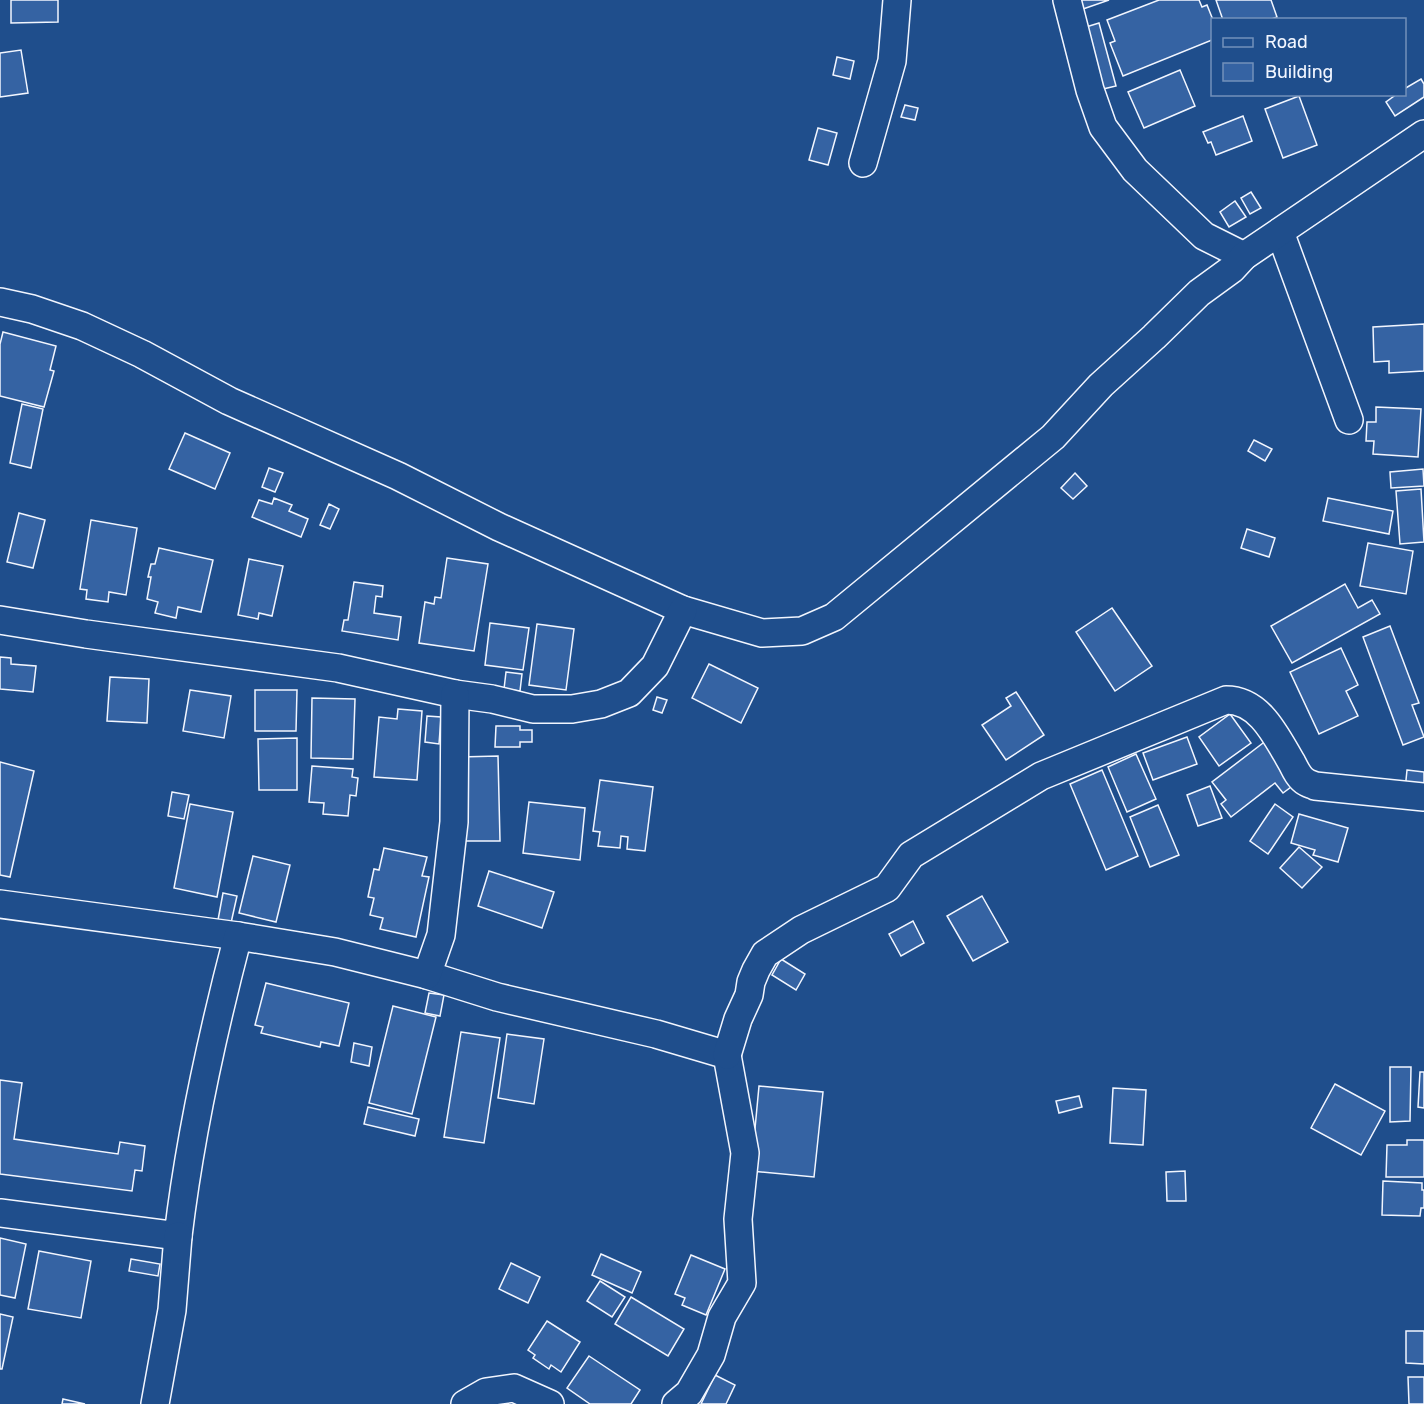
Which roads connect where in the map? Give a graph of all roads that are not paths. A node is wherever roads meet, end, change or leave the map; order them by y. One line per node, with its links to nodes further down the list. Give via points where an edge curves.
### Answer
1 (897, 0): 4 (street, via 892,61)
2 (1067, 0): 6 (street, via 1103,127 1135,170 1204,236)
3 (1424, 134): 5 (street)
4 (862, 163)
5 (1280, 232): 6 (street); 8 (street)
6 (1244, 256): 9 (street, via 1198,293 1101,385 1053,437 834,617 802,632 762,633)
7 (0, 302): 9 (street, via 82,326 229,401)
8 (1349, 420)
9 (683, 610): 11 (street, via 656,666 630,693 602,704 533,709)
10 (0, 620): 11 (street, via 338,668)
11 (455, 694): 15 (street, via 454,822 441,935)
12 (1424, 797): 16 (street, via 1305,782 1259,713 1245,703 1226,700 1041,776 911,855 887,888 801,930 765,954 751,982)
13 (0, 904): 14 (street)
14 (238, 936): 15 (street, via 335,952); 18 (street, via 202,1083)
15 (427, 975): 16 (street, via 497,997 656,1034)
16 (727, 1055): 22 (street, via 745,1153 738,1220 742,1284 722,1317 711,1355 689,1393)
17 (0, 1213): 18 (street)
18 (178, 1236): 19 (street)
19 (160, 1403)
20 (465, 1404): 21 (street, via 486,1392 514,1388)
21 (550, 1404)
22 (676, 1404)

